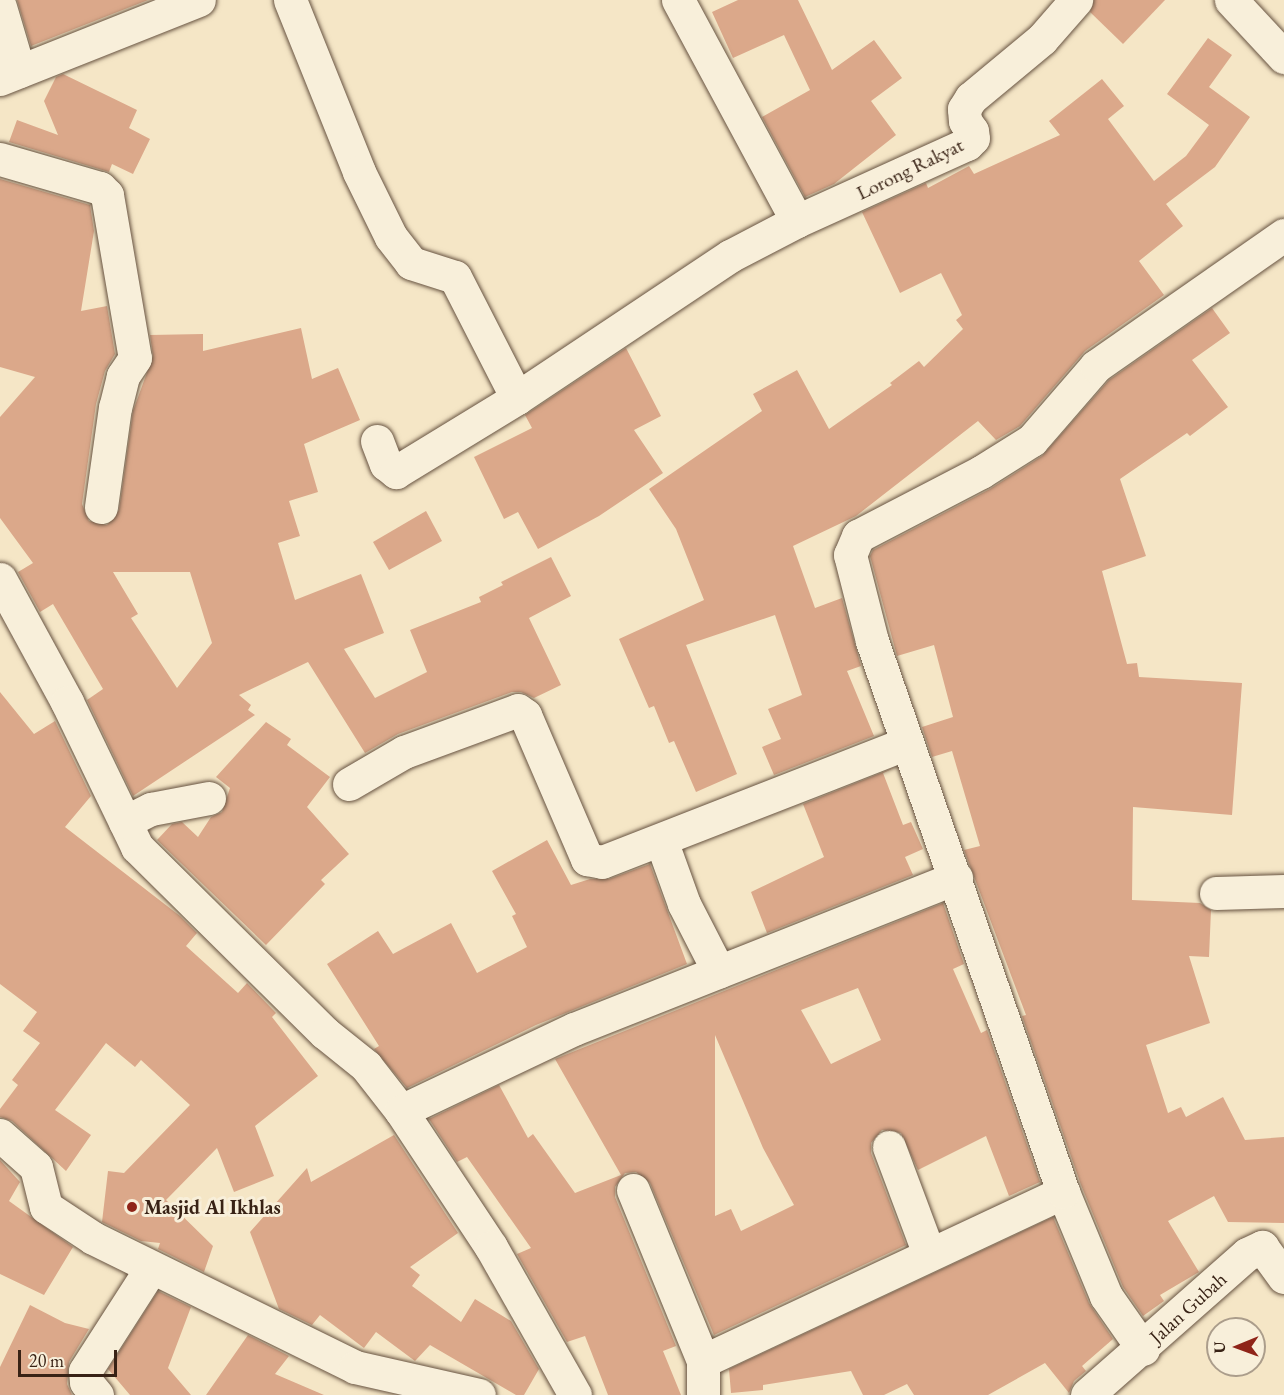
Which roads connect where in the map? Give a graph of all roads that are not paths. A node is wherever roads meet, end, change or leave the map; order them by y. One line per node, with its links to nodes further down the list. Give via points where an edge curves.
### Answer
1 (200, 0): 8 (street)
2 (290, 0): 12 (street, via 359,172 391,237 411,263 455,276)
3 (678, 0): 10 (street)
4 (1076, 0): 10 (street, Lorong Rakyat, via 1042,39 971,98 964,109 973,138 967,144)
5 (1231, 0): 7 (street)
6 (0, 7): 8 (street)
7 (1284, 57)
8 (10, 75)
9 (0, 159): 14 (street, via 100,188 109,204 135,358 123,376 115,407)
10 (801, 219): 12 (street, via 730,256)
11 (1284, 235): 16 (street, via 1096,366 1032,440 853,542 850,555 872,641)
12 (518, 398): 13 (street, via 396,472 386,464)
13 (377, 441)
14 (101, 507)
15 (0, 579): 19 (street, via 67,702)
16 (907, 743): 20 (street); 21 (street)
17 (349, 783): 20 (street, via 404,752 464,726 518,710 525,715 587,859 602,862)
18 (209, 798): 19 (street, via 151,809)
19 (125, 822): 25 (street, via 146,859 325,1033 366,1066)
20 (662, 840): 24 (street, via 684,904)
21 (956, 878): 24 (street); 29 (street)
22 (1284, 891): 23 (street)
23 (1216, 893)
24 (718, 972): 25 (street, via 574,1029)
25 (401, 1111): 37 (street, via 491,1247)
26 (0, 1135): 31 (street, via 36,1167 46,1207 93,1238)
27 (889, 1147): 30 (street)
28 (633, 1190): 34 (street)
29 (1063, 1192): 30 (street); 33 (street, via 1106,1296)
30 (929, 1254): 34 (street)
31 (151, 1268): 35 (street, via 85,1371 86,1382); 36 (street, via 355,1367)
32 (1284, 1276): 33 (street, Jalan Gubah, via 1262,1247 1247,1254)
33 (1143, 1348): 39 (street, Jalan Gubah)
34 (703, 1361): 38 (street)
35 (97, 1395)
36 (479, 1395)
37 (575, 1395)
38 (703, 1395)
39 (1086, 1395)

